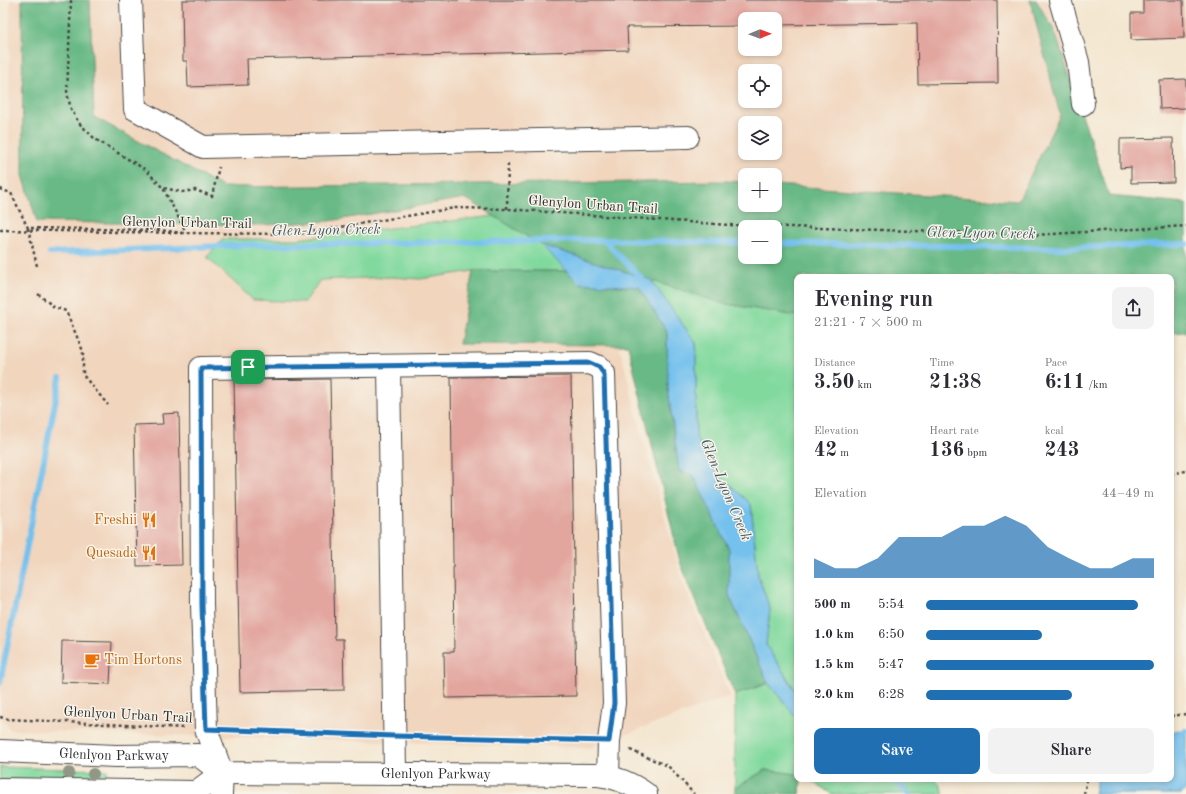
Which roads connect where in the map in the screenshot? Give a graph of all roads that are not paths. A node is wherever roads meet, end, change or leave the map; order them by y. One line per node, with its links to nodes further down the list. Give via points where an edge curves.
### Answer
1 (131, 0): 4 (street, via 135,110 203,147)
2 (1060, 0): 3 (street, via 1078,62)
3 (1083, 104)
4 (688, 137)
5 (389, 366): 7 (street, via 201,368 202,605 206,729); 8 (street); 9 (street, via 590,363 599,367 604,374 614,703)
6 (0, 751): 7 (street, Glenlyon Parkway, via 116,756 198,755)
7 (222, 773): 8 (street, Glenlyon Parkway); 10 (street, via 196,792); 11 (street)
8 (395, 773): 9 (street, Glenlyon Parkway)
9 (608, 776): 12 (street, Glenlyon Parkway, via 624,781)
10 (0, 789)
11 (221, 794)
12 (646, 794)

